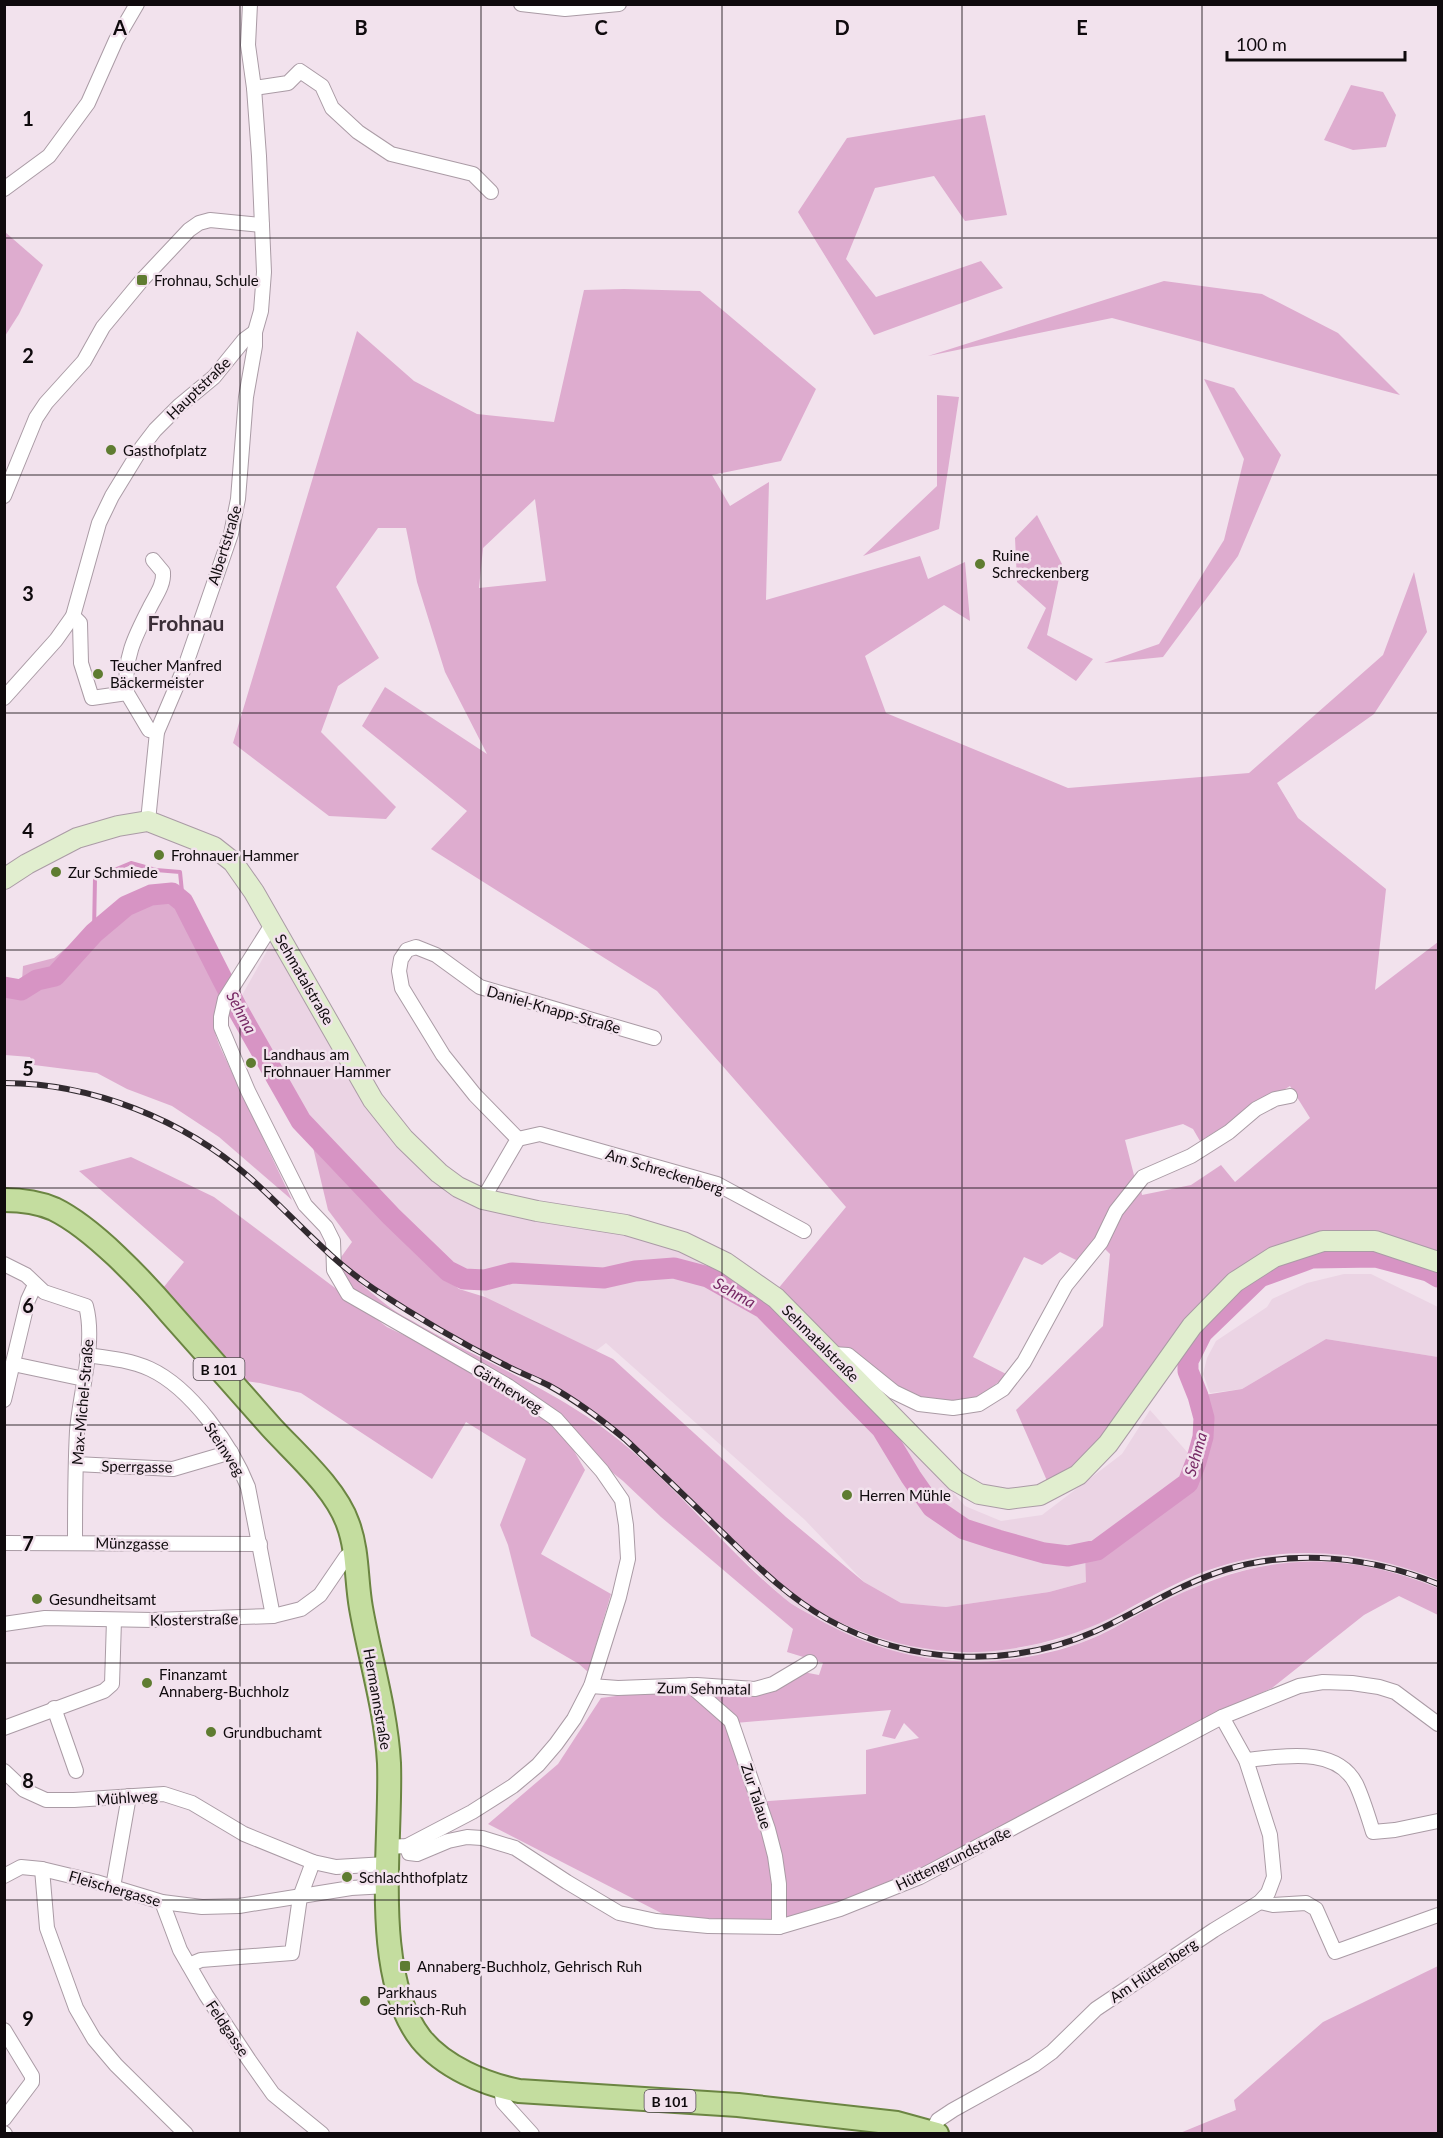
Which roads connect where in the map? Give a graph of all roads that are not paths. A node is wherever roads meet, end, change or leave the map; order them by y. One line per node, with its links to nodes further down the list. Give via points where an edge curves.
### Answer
1 (137, 4): 6 (street, via 88,103 49,156)
2 (250, 4): 5 (street, via 248,45)
3 (521, 4): 4 (street, via 566,9)
4 (619, 4)
5 (254, 88): 7 (street, via 288,83 300,71 322,86 332,108 358,132 391,154 473,174); 8 (street)
6 (4, 189)
7 (491, 192)
8 (262, 225): 9 (street, via 264,272); 10 (street, via 210,220 189,230 103,327 84,361 46,403)
9 (255, 332): 12 (street, Hauptstraße, via 214,377 178,406 135,459 99,523); 15 (street, Albertstraße, via 231,534 186,664)
10 (4, 496)
11 (153, 560): 13 (street, via 164,572 164,581 127,658)
12 (74, 616): 13 (street, via 80,623 81,663 92,698); 14 (street, Hauptstraße)
13 (127, 693): 15 (street, via 149,730)
14 (4, 698)
15 (157, 732): 16 (street, Albertstraße)
16 (148, 821): 17 (main road, via 77,838); 18 (main road, Sehmatalstraße, via 214,847 233,862)
17 (4, 879)
18 (273, 923): 22 (main road, Sehmatalstraße, via 373,1100 404,1139 439,1173); 44 (street, Gärtnerweg, via 225,999 221,1028 305,1205 326,1227 333,1241 334,1270 348,1294 508,1386 556,1419 622,1500 628,1559)
19 (654, 1038): 21 (street, Daniel-Knapp-Straße, via 480,987 436,955 416,947 407,950 399,971 402,988 443,1056)
20 (1290, 1096): 28 (street, via 1256,1109 1191,1156 1143,1178 1116,1211 1101,1242 1066,1285 1024,1362 1003,1389 979,1404 953,1408 919,1404 894,1392 848,1355)
21 (518, 1139): 22 (street); 24 (street, Am Schreckenberg, via 540,1134 717,1184)
22 (483, 1199): 28 (main road, Sehmatalstraße, via 626,1225 683,1242 726,1263 776,1298)
23 (4, 1200): 38 (main road, B 101, via 31,1202 55,1210 76,1223 138,1278 330,1492 347,1521)
24 (804, 1230)
25 (1438, 1262): 28 (main road, Sehmatalstraße, via 1375,1241 1323,1240 1274,1257 1234,1282 1192,1326 1108,1444 1078,1474 1040,1495 1008,1499 979,1494 956,1481)
26 (4, 1264): 27 (street, via 26,1275)
27 (40, 1288): 29 (street, Max-Michel-Straße, via 86,1306); 30 (street, via 28,1300)
28 (833, 1354)
29 (87, 1355): 31 (street, Max-Michel-Straße); 33 (street, Steinweg, via 124,1359 169,1380)
30 (13, 1364): 31 (street); 32 (street)
31 (84, 1379): 34 (street, Max-Michel-Straße)
32 (4, 1400)
33 (231, 1452): 34 (street, Sperrgasse, via 173,1469); 37 (street, Steinweg, via 248,1487)
34 (76, 1464): 35 (street, Max-Michel-Straße)
35 (75, 1542): 36 (street, Münzgasse); 37 (street, Münzgasse)
36 (4, 1543)
37 (260, 1544): 39 (street, Steinweg)
38 (355, 1550): 39 (street, Klosterstraße, via 321,1595 301,1609); 54 (main road, Hermannstraße / B 101, via 360,1606 387,1741)
39 (273, 1616): 40 (street, Klosterstraße)
40 (114, 1620): 41 (street, Klosterstraße, via 45,1618); 45 (street, via 112,1684 104,1691)
41 (4, 1624)
42 (810, 1662): 43 (street, Zum Sehmatal, via 773,1684 755,1689)
43 (690, 1685): 44 (street, Zum Sehmatal); 63 (street, Zur Talaue, via 731,1721 768,1829 779,1884)
44 (591, 1686): 54 (street, Gärtnerweg, via 574,1719 530,1772)
45 (54, 1708): 48 (street); 50 (street)
46 (1222, 1717): 47 (street, Hüttengrundstraße, via 1299,1686 1323,1682 1395,1692); 49 (street); 63 (street, Hüttengrundstraße, via 920,1877 840,1909)
47 (1438, 1724)
48 (4, 1728)
49 (1246, 1760): 53 (street, via 1301,1756 1341,1765 1355,1782 1373,1832); 61 (street, via 1274,1860 1274,1877)
50 (76, 1771)
51 (5, 1774): 52 (street, Mühlweg, via 24,1790 46,1800)
52 (129, 1796): 55 (street, Mühlweg, via 164,1794 192,1803 244,1834); 58 (street)
53 (1438, 1821)
54 (391, 1861): 55 (street, via 336,1867); 59 (street, via 351,1888); 63 (street, Hüttengrundstraße, via 448,1841 482,1838 514,1848 619,1912 656,1921 708,1926); 66 (main road, B 101, via 389,1936 398,1988 414,2027 433,2052)
55 (313, 1862): 59 (street)
56 (42, 1869): 57 (street, Fleischergasse, via 21,1867); 58 (street, Fleischergasse); 68 (street, via 47,1928 75,2008 116,2065)
57 (4, 1876)
58 (113, 1887): 60 (street, Fleischergasse)
59 (300, 1897): 60 (street, Fleischergasse, via 239,1906); 64 (street, via 292,1953 201,1960)
60 (162, 1902): 64 (street, Feldgasse)
61 (1260, 1902): 62 (street, via 1306,1904 1316,1909 1335,1952); 71 (street, Am Hüttenberg, via 1095,2009 1052,2052 953,2110 938,2121)
62 (1438, 1915)
63 (779, 1927)
64 (189, 1965): 69 (street, Feldgasse, via 273,2094)
65 (4, 2030): 67 (street, via 32,2082)
66 (501, 2087): 70 (street, via 503,2102); 71 (main road, B 101, via 738,2105 897,2123)
67 (4, 2119)
68 (186, 2133)
69 (322, 2133)
70 (532, 2133)
71 (933, 2133)

